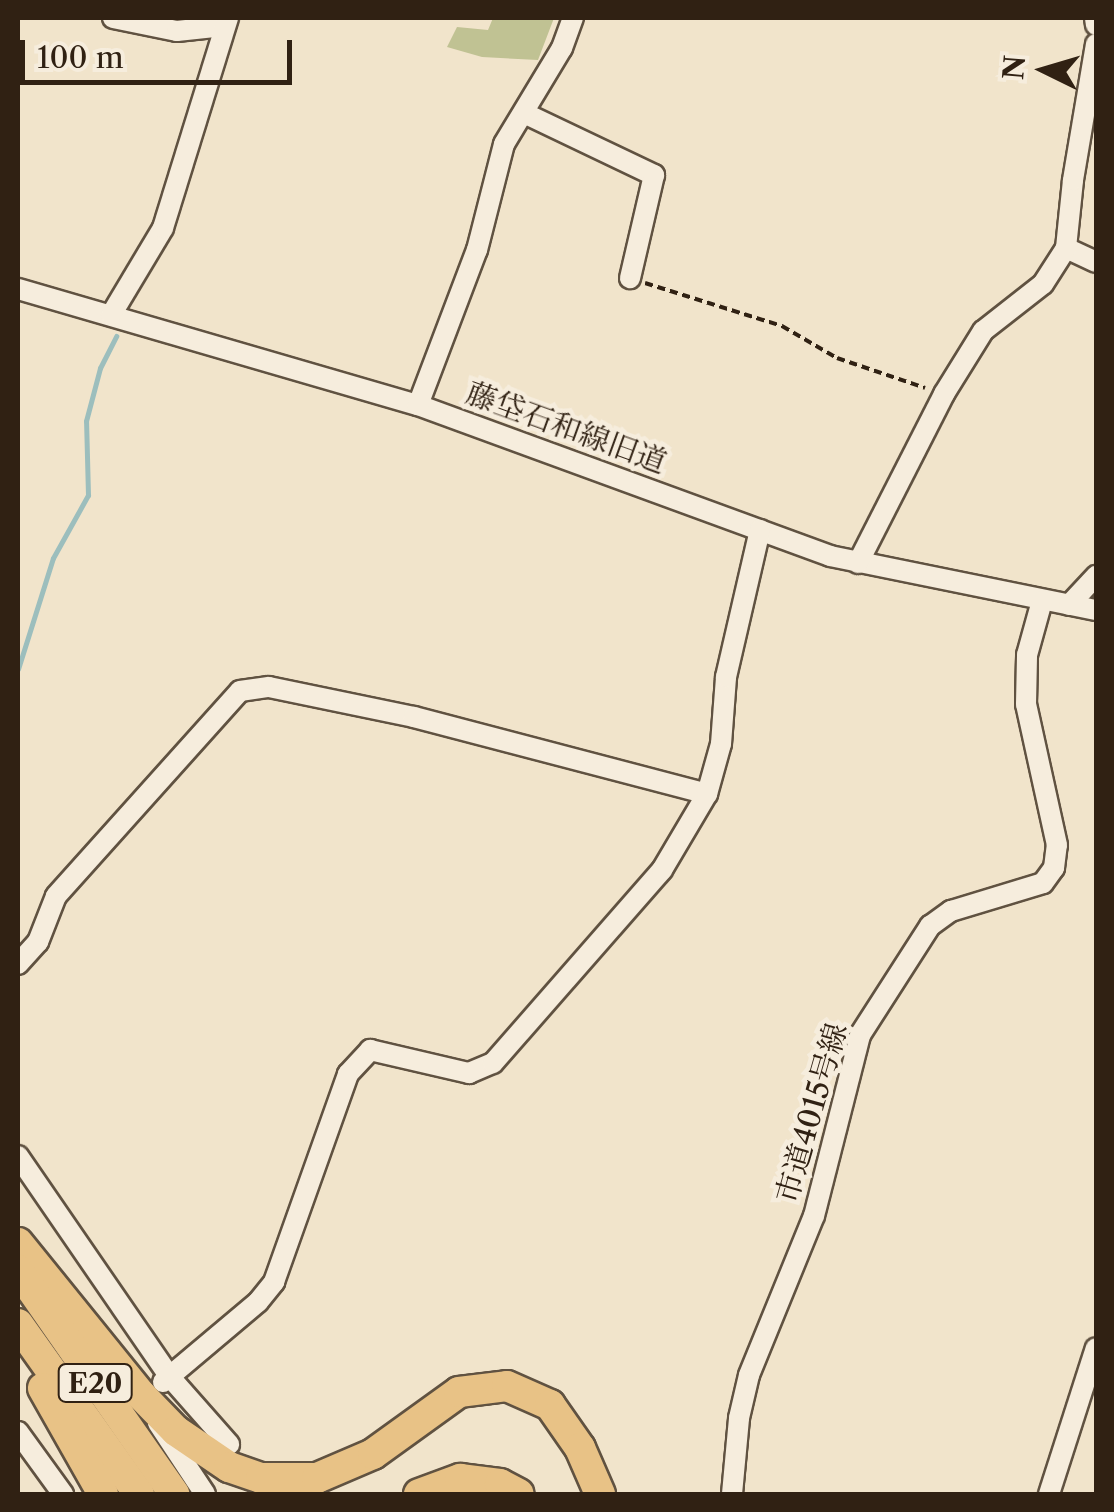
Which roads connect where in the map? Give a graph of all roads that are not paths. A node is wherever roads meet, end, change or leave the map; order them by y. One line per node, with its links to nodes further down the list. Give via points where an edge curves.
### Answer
1 (113, 18): 4 (street, via 177,31)
2 (573, 18): 7 (street)
3 (1095, 18): 5 (street)
4 (226, 22): 12 (street, via 162,228)
5 (1096, 25)
6 (1096, 44): 8 (street)
7 (526, 114): 10 (street, via 654,175); 13 (street, via 504,144 478,250)
8 (1066, 248): 9 (street); 15 (street, via 1043,284 983,331)
9 (1096, 262)
10 (630, 278)
11 (18, 289): 12 (street, 藤垈石和線旧道)
12 (111, 316): 13 (street, 藤垈石和線旧道)
13 (418, 405): 14 (street, 藤垈石和線旧道)
14 (760, 530): 15 (street, 藤垈石和線旧道); 20 (street)
15 (858, 563): 17 (street, 藤垈石和線旧道)
16 (1096, 576): 18 (street)
17 (1042, 601): 18 (street, 藤垈石和線旧道); 39 (street, 市道4015号線, via 1028,655 1026,704 1057,845 1054,868 1043,883 952,911 930,926 860,1034 814,1216 749,1374)
18 (1069, 605): 19 (street, 藤垈石和線旧道)
19 (1096, 610)
20 (707, 794): 21 (street, via 396,713 269,687 240,691 56,896 38,942); 28 (street, via 662,870 493,1063 468,1073 370,1050 348,1074 274,1282)
21 (18, 964)
22 (18, 1156): 28 (street)
23 (18, 1243): 28 (highway)
24 (18, 1270): 34 (highway, E20)
25 (18, 1324): 33 (highway, E20)
26 (18, 1346): 32 (highway)
27 (1096, 1348): 40 (street)
28 (158, 1384): 30 (street); 35 (street); 38 (highway, via 176,1432 229,1467 291,1480 344,1470 460,1392 506,1386 550,1405 580,1448)
29 (18, 1432): 31 (street)
30 (228, 1444)
31 (62, 1494)
32 (103, 1494)
33 (139, 1494)
34 (174, 1494)
35 (204, 1494)
36 (419, 1494): 37 (highway, via 470,1479)
37 (519, 1494)
38 (600, 1494)
39 (732, 1494)
40 (1048, 1494)

